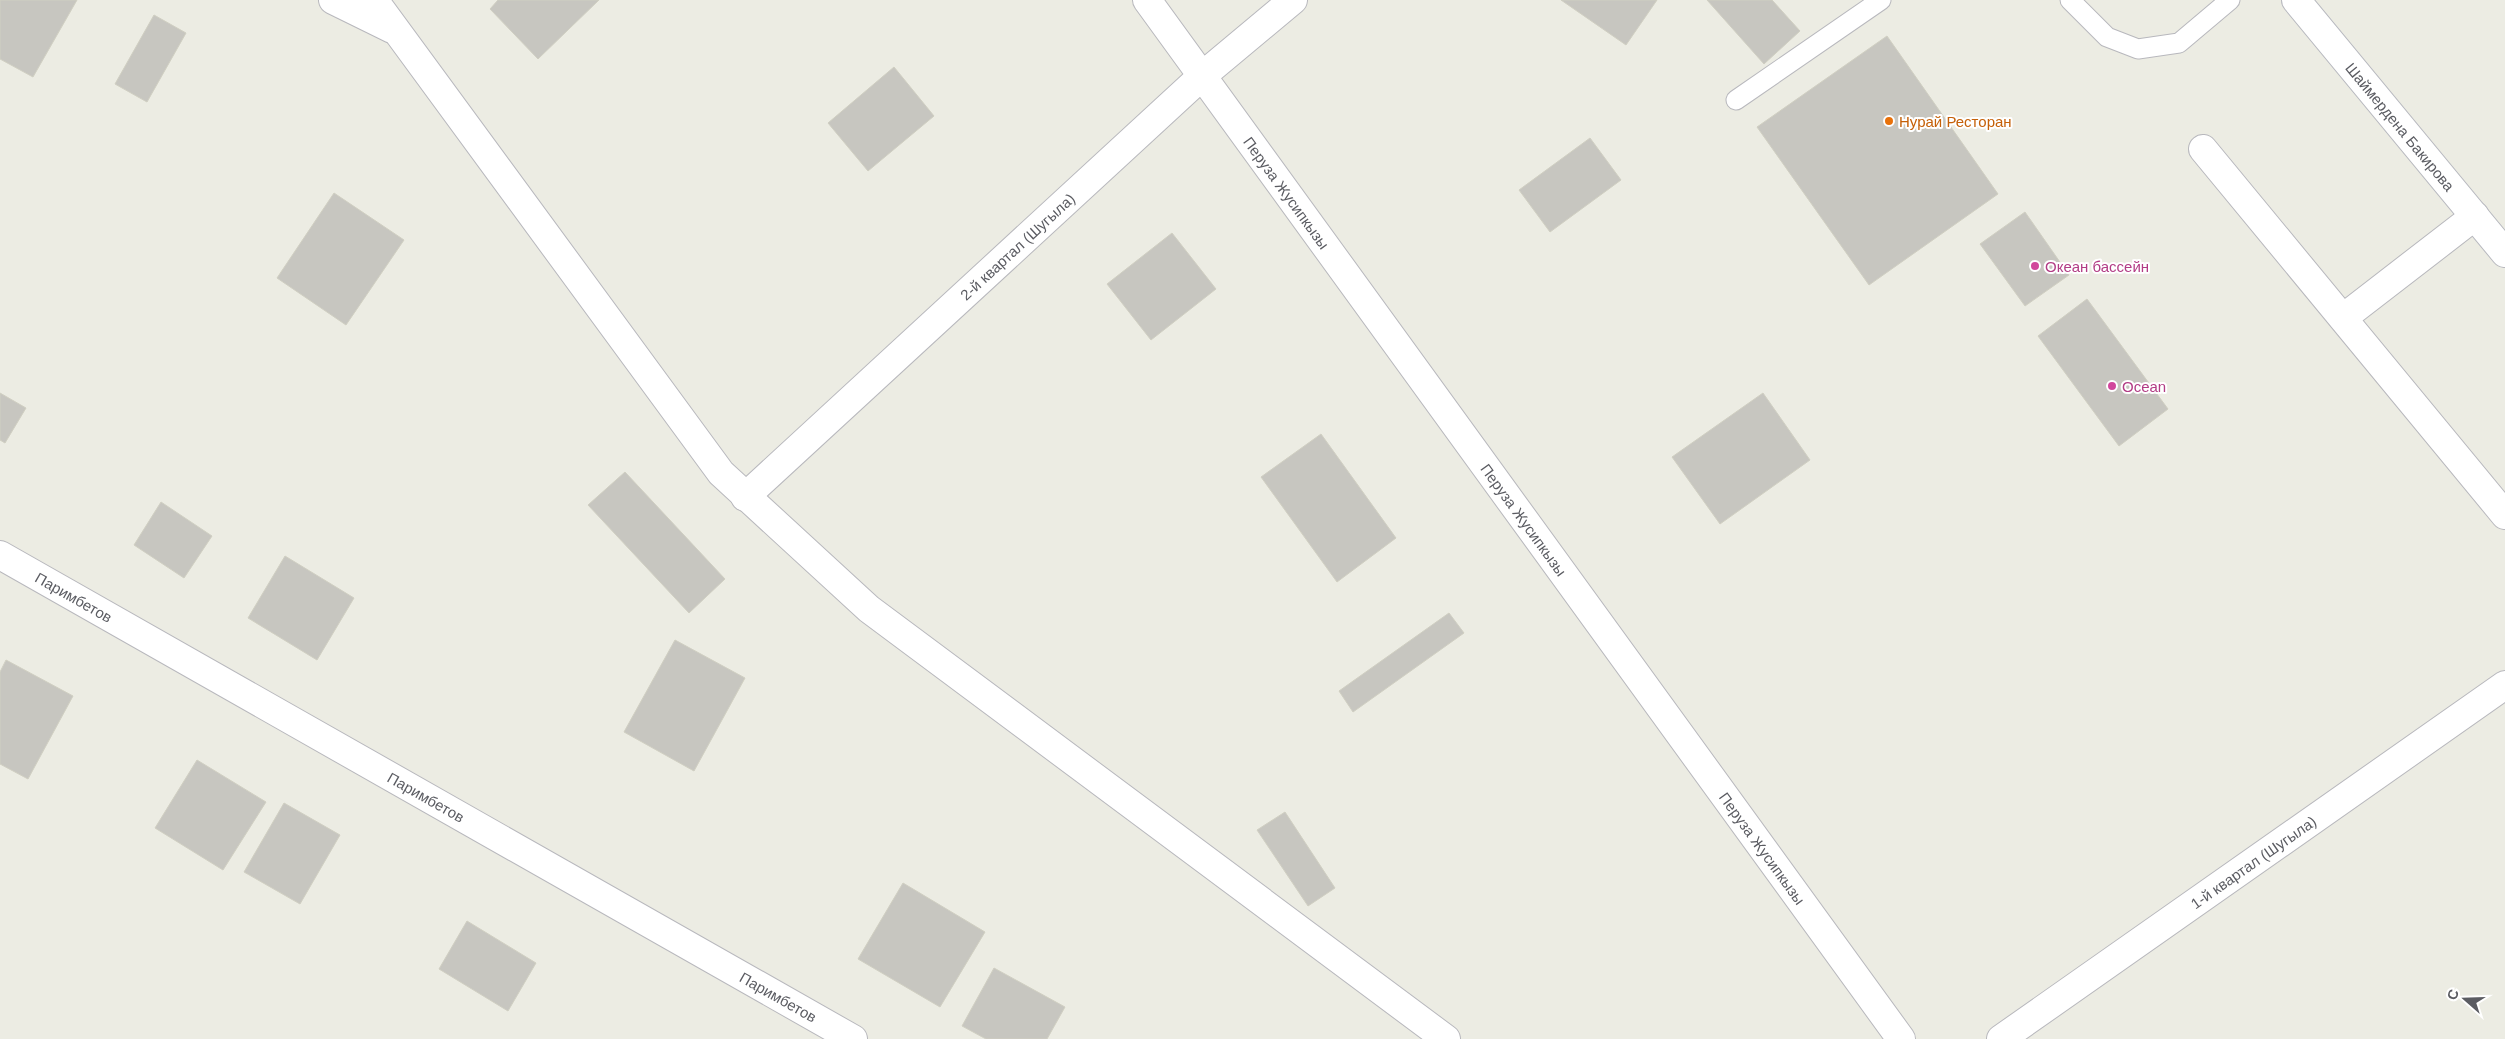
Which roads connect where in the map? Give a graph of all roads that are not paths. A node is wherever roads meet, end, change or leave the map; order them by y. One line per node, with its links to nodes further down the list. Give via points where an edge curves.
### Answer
1 (333, 0): 9 (street)
2 (374, 0): 9 (street)
3 (1147, 0): 10 (street, Перуза Жусипкызы)
4 (1293, 0): 10 (street, 2-й квартал (Шугыла))
5 (1881, 0): 11 (lane)
6 (2070, 0): 7 (lane, via 2107,37 2138,49 2179,43)
7 (2230, 0)
8 (2296, 0): 13 (street, Шаймердена Бакирова)
9 (394, 30): 16 (street, via 721,473)
10 (1202, 76): 16 (street, 2-й квартал (Шугыла)); 22 (street, Перуза Жусипкызы)
11 (1736, 100)
12 (2203, 149): 15 (street)
13 (2475, 216): 14 (street, Шаймердена Бакирова); 15 (street)
14 (2505, 253)
15 (2343, 318): 17 (street)
16 (745, 497): 21 (street, via 869,609)
17 (2505, 515)
18 (0, 554): 20 (street, Паримбетов)
19 (2505, 685): 23 (street, 1-й квартал (Шугыла))
20 (853, 1039)
21 (1446, 1039)
22 (1901, 1039)
23 (2001, 1039)

